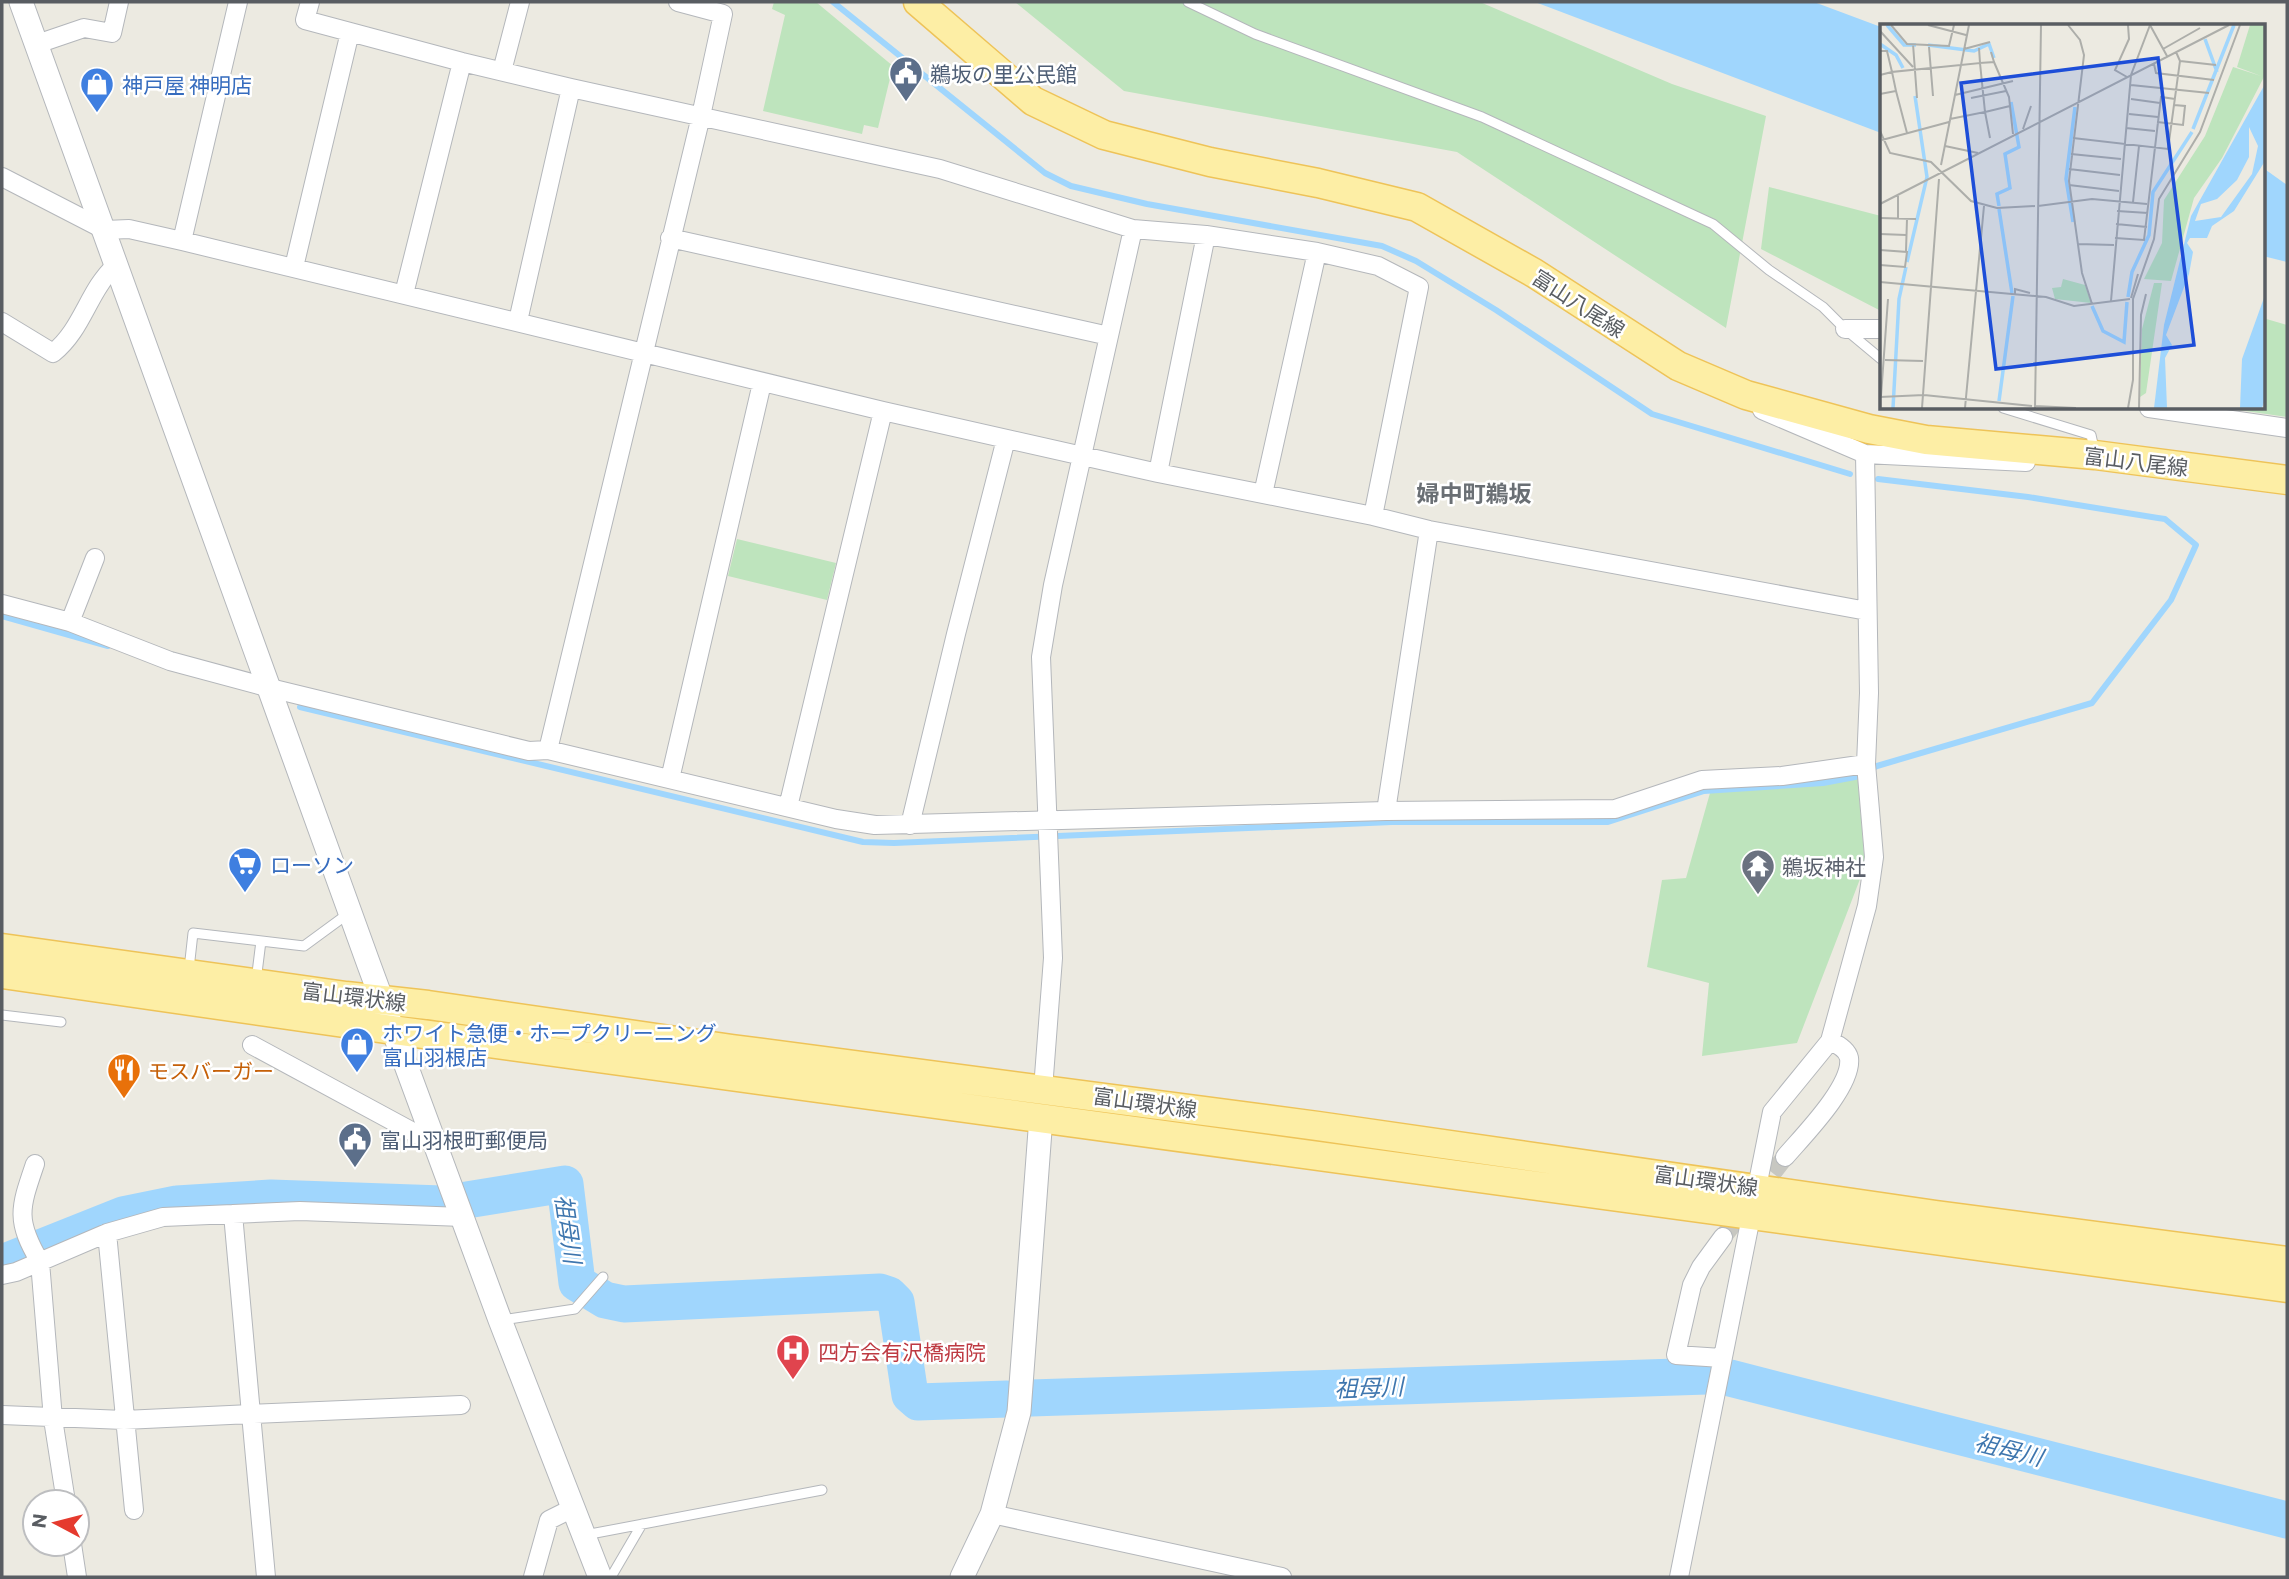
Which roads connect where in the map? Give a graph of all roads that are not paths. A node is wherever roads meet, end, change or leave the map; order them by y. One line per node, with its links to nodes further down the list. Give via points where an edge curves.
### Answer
1 (21, 2): 10 (street)
2 (120, 2): 10 (street, via 112,33 83,28)
3 (238, 2): 20 (street)
4 (310, 2): 9 (street, via 305,20)
5 (520, 2): 12 (street)
6 (678, 2): 14 (street, via 723,14)
7 (918, 2): 32 (main road, 富山八尾線, via 1033,102 1104,135 1417,207 1534,273)
8 (1188, 2): 27 (lane, via 1255,34 1482,117 1713,224 1823,307)
9 (350, 32): 11 (street); 23 (street)
10 (37, 44): 17 (street)
11 (462, 62): 12 (street); 24 (street)
12 (502, 71): 13 (street)
13 (571, 88): 14 (street); 25 (street)
14 (701, 116): 16 (street, via 940,169); 19 (street)
15 (2, 177): 17 (street)
16 (1133, 229): 18 (street); 29 (street)
17 (105, 230): 20 (street, via 129,229); 22 (street)
18 (1206, 235): 21 (street); 42 (street)
19 (670, 238): 29 (street); 30 (street)
20 (182, 241): 23 (street)
21 (1317, 252): 44 (street); 45 (street, via 1378,266 1419,287)
22 (115, 266): 26 (street, via 103,277 68,341 53,353); 51 (street)
23 (294, 267): 24 (street)
24 (404, 294): 25 (street)
25 (518, 321): 30 (street)
26 (2, 322)
27 (1845, 329): 28 (street); 31 (lane)
28 (1880, 329)
29 (1108, 336): 41 (street)
30 (643, 354): 33 (street); 52 (street)
31 (1880, 358)
32 (1678, 366): 39 (street, via 1778,418); 40 (main road, 富山八尾線, via 1746,395 1869,429 1926,440)
33 (762, 383): 36 (street); 54 (street)
34 (2010, 410): 40 (lane, via 2091,435)
35 (2163, 410): 37 (street)
36 (883, 411): 38 (street); 55 (street)
37 (2287, 428)
38 (1006, 439): 41 (street); 58 (street)
39 (1865, 454): 40 (street, via 2038,462); 49 (street)
40 (2095, 455): 43 (main road, 富山八尾線)
41 (1082, 456): 42 (street); 57 (street, via 1041,656)
42 (1157, 473): 44 (street)
43 (2287, 480)
44 (1263, 494): 45 (street)
45 (1373, 516): 46 (street)
46 (1429, 530): 49 (street); 56 (street)
47 (95, 558): 50 (street)
48 (2, 604): 50 (street)
49 (1867, 611): 53 (street)
50 (70, 622): 51 (street, via 170,661)
51 (270, 688): 52 (street, via 529,751); 59 (street)
52 (548, 750): 54 (street)
53 (1866, 769): 56 (street, via 1702,780 1615,809); 69 (street, via 1874,857 1867,906)
54 (670, 779): 55 (street)
55 (788, 807): 58 (street, via 875,825)
56 (1386, 811): 57 (street)
57 (1048, 819): 58 (street); 71 (street, via 1053,958)
58 (910, 825)
59 (350, 912): 60 (lane, via 304,946); 65 (street)
60 (261, 941): 63 (lane, via 193,933); 64 (lane)
61 (2, 948): 63 (main road, 富山環状線)
62 (2, 974): 68 (main road, 富山環状線)
63 (189, 974): 64 (main road, 富山環状線)
64 (256, 984): 65 (main road, 富山環状線)
65 (382, 1000): 68 (street); 71 (main road, 富山環状線)
66 (2, 1015): 67 (lane)
67 (61, 1022)
68 (394, 1030): 72 (main road, 富山環状線); 73 (street)
69 (1830, 1041): 74 (street, via 1842,1047 1849,1058 1847,1072 1837,1095); 76 (street, via 1772,1112)
70 (252, 1045): 73 (street)
71 (1043, 1088): 76 (main road, 富山環状線)
72 (1041, 1117): 76 (main road, 富山環状線); 97 (street, via 1019,1412)
73 (437, 1145): 78 (street)
74 (1784, 1157)
75 (35, 1164): 82 (street, via 21,1206 27,1240)
76 (1754, 1201): 81 (main road, 富山環状線, via 1936,1215); 85 (main road, 富山環状線); 87 (street)
77 (233, 1214): 78 (street, via 300,1211); 79 (street, via 163,1217); 89 (street)
78 (463, 1217): 86 (street)
79 (107, 1233): 82 (street); 92 (street)
80 (1723, 1237): 87 (street, via 1692,1285 1676,1355)
81 (2287, 1261)
82 (40, 1262): 83 (street); 91 (street)
83 (2, 1275)
84 (603, 1277): 86 (lane, via 575,1309)
85 (2287, 1288)
86 (500, 1320): 95 (street)
87 (1722, 1358): 108 (street)
88 (461, 1405): 89 (street)
89 (251, 1414): 92 (street); 102 (street)
90 (2, 1415): 91 (street)
91 (53, 1419): 92 (street); 93 (street)
92 (124, 1420): 96 (street)
93 (64, 1488)
94 (822, 1490): 98 (lane)
95 (573, 1508): 99 (street); 103 (street, via 549,1520)
96 (134, 1510)
97 (992, 1514): 106 (street); 107 (street)
98 (642, 1524): 99 (lane); 105 (lane)
99 (584, 1535): 104 (street)
100 (74, 1558): 101 (street)
101 (77, 1577)
102 (266, 1577)
103 (533, 1577)
104 (600, 1577)
105 (611, 1577)
106 (962, 1577)
107 (1282, 1577)
108 (1679, 1577)

